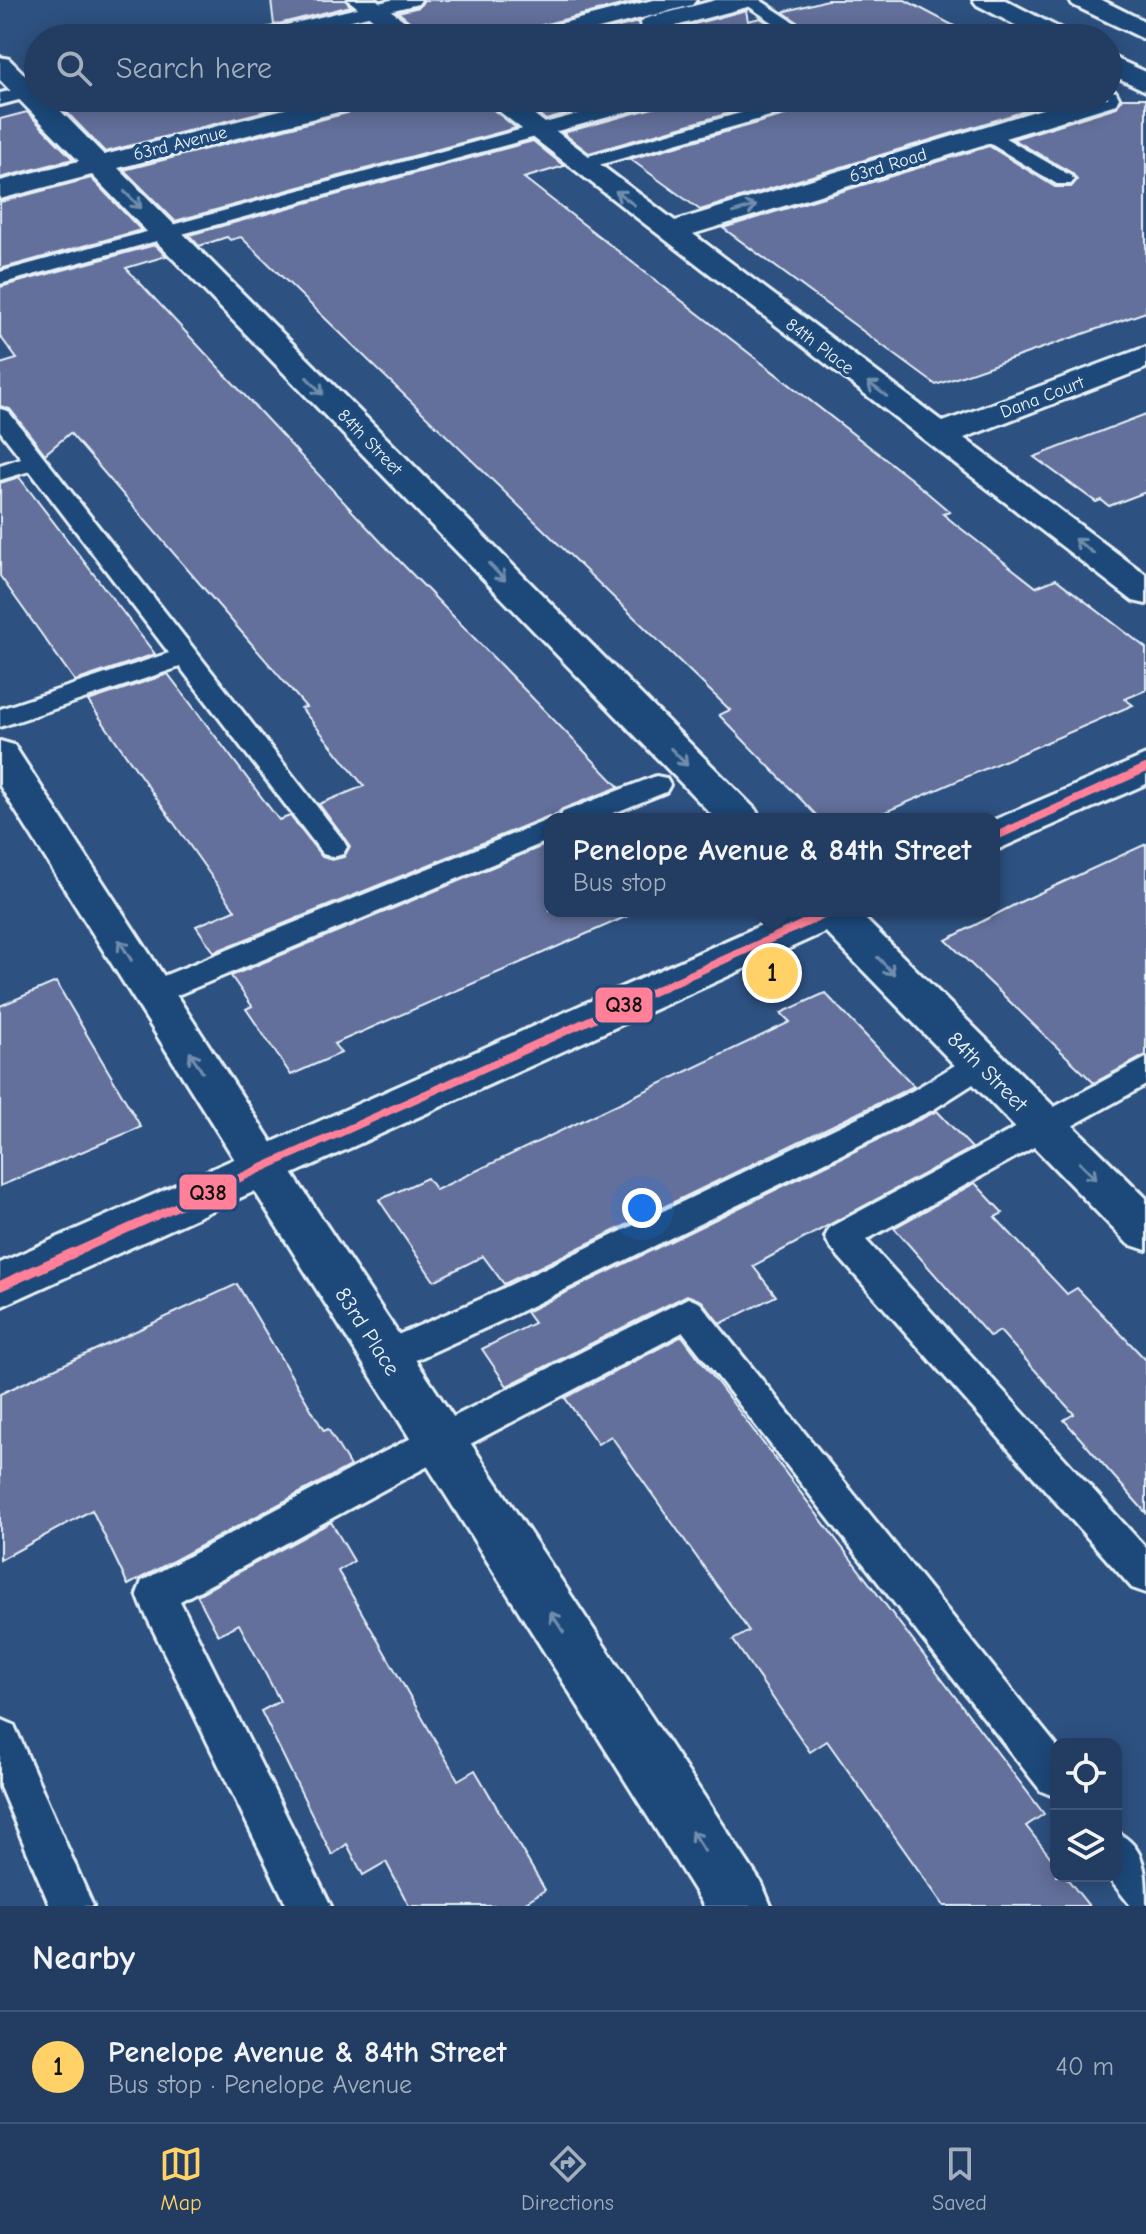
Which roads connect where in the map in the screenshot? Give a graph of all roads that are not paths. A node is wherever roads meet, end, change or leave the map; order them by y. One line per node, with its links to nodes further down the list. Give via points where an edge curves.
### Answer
1 (412, 0): 6 (lane)
2 (683, 0): 9 (street)
3 (747, 0): 10 (street); 11 (lane)
4 (986, 0): 12 (street)
5 (1082, 0): 13 (street)
6 (368, 5): 7 (lane); 8 (street)
7 (303, 24)
8 (394, 24)
9 (588, 24)
10 (652, 24)
11 (786, 24)
12 (1033, 24)
13 (1146, 32)
14 (0, 65): 18 (street, 84th Street)
15 (1122, 71): 16 (street)
16 (1146, 84): 17 (street, 63rd Road)
17 (1122, 93)
18 (22, 94)
19 (42, 112): 28 (street, 84th Street)
20 (251, 112): 28 (street, 63rd Avenue)
21 (297, 112): 28 (street, 63rd Avenue)
22 (513, 112): 26 (street, 84th Place)
23 (608, 112): 26 (lane)
24 (764, 112): 29 (lane)
25 (1061, 112): 27 (street, 63rd Road)
26 (538, 132): 29 (street, 84th Place); 34 (lane)
27 (988, 134): 31 (lane); 33 (street, 63rd Road, one-way to 27)
28 (92, 158): 30 (street, 63rd Avenue); 32 (street, 63rd Avenue); 34 (street, 84th Street, one-way to 34)
29 (581, 164): 33 (street, 84th Place, one-way to 29)
30 (0, 174)
31 (1064, 180)
32 (0, 190)
33 (670, 232): 38 (street, 84th Place, one-way to 33)
34 (165, 233): 35 (lane); 48 (street, 84th Street, one-way to 48)
35 (0, 278)
36 (1146, 357): 38 (street, Dana Court)
37 (0, 416): 39 (lane)
38 (938, 436): 41 (street, 84th Place, one-way to 38)
39 (35, 461): 40 (lane); 42 (lane)
40 (0, 473)
41 (1146, 593)
42 (185, 656): 43 (lane); 51 (lane)
43 (0, 718)
44 (0, 754): 54 (street, 83rd Place, one-way to 44)
45 (1146, 768): 50 (street)
46 (656, 785): 47 (lane)
47 (588, 813)
48 (734, 813)
49 (544, 831): 54 (lane)
50 (1000, 834)
51 (333, 847)
52 (818, 917): 58 (street)
53 (837, 917): 55 (street, 84th Street, one-way to 55)
54 (152, 993): 58 (street, 83rd Place, one-way to 54)
55 (981, 1064): 57 (street, 84th Street); 61 (lane, via 923,1100)
56 (1146, 1070): 57 (lane)
57 (1043, 1126): 59 (street, 84th Street, one-way to 59); 63 (lane, via 842,1237)
58 (263, 1168): 60 (street); 61 (street, 83rd Place)
59 (1146, 1230)
60 (0, 1286)
61 (385, 1357): 62 (street, 83rd Place)
62 (440, 1442): 65 (lane, via 688,1313); 69 (lane, via 156,1594); 70 (street, 83rd Place, one-way to 62)
63 (1146, 1575)
64 (0, 1739): 68 (lane)
65 (1050, 1769)
66 (1122, 1861): 67 (lane)
67 (1146, 1891)
68 (72, 1906)
69 (310, 1906)
70 (740, 1906)

